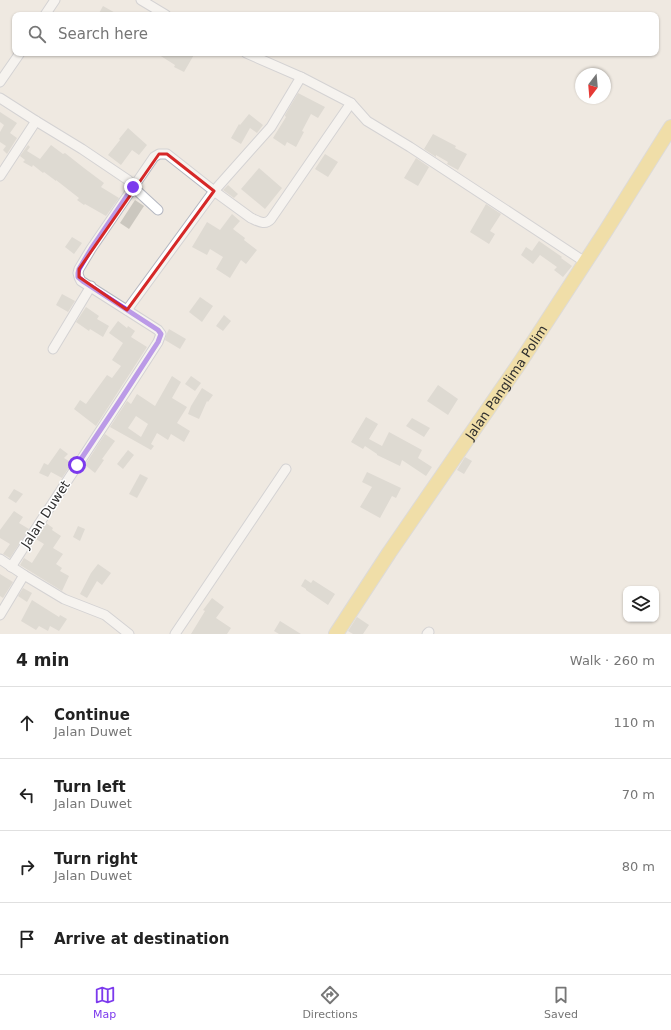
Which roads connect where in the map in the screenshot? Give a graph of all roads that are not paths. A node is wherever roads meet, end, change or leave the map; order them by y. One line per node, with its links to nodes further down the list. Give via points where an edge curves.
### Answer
1 (55, 0): 3 (street)
2 (141, 0): 4 (street)
3 (47, 12)
4 (161, 12)
5 (18, 56): 8 (street)
6 (253, 56): 7 (street)
7 (301, 77): 10 (street); 15 (street, via 271,127)
8 (0, 82)
9 (0, 98): 11 (street)
10 (350, 103): 15 (street, via 269,222 251,218); 17 (street, via 366,121)
11 (36, 121): 13 (street); 14 (street, via 128,180)
12 (671, 127): 17 (main road, Jalan Panglima Polim)
13 (0, 176)
14 (133, 187): 15 (street, via 154,157 164,153); 16 (street); 18 (street, Jalan Duwet, via 79,269 78,277)
15 (214, 191): 19 (street)
16 (158, 210)
17 (585, 262): 28 (main road, Jalan Panglima Polim)
18 (91, 286): 19 (street, Jalan Duwet); 20 (street)
19 (128, 310): 23 (street, Jalan Duwet, via 161,334)
20 (52, 350)
21 (286, 468): 27 (street)
22 (0, 559): 23 (street)
23 (11, 567): 24 (street)
24 (24, 575): 25 (street); 26 (street, via 64,599 105,615)
25 (0, 615)
26 (129, 634)
27 (175, 634)
28 (336, 634)

